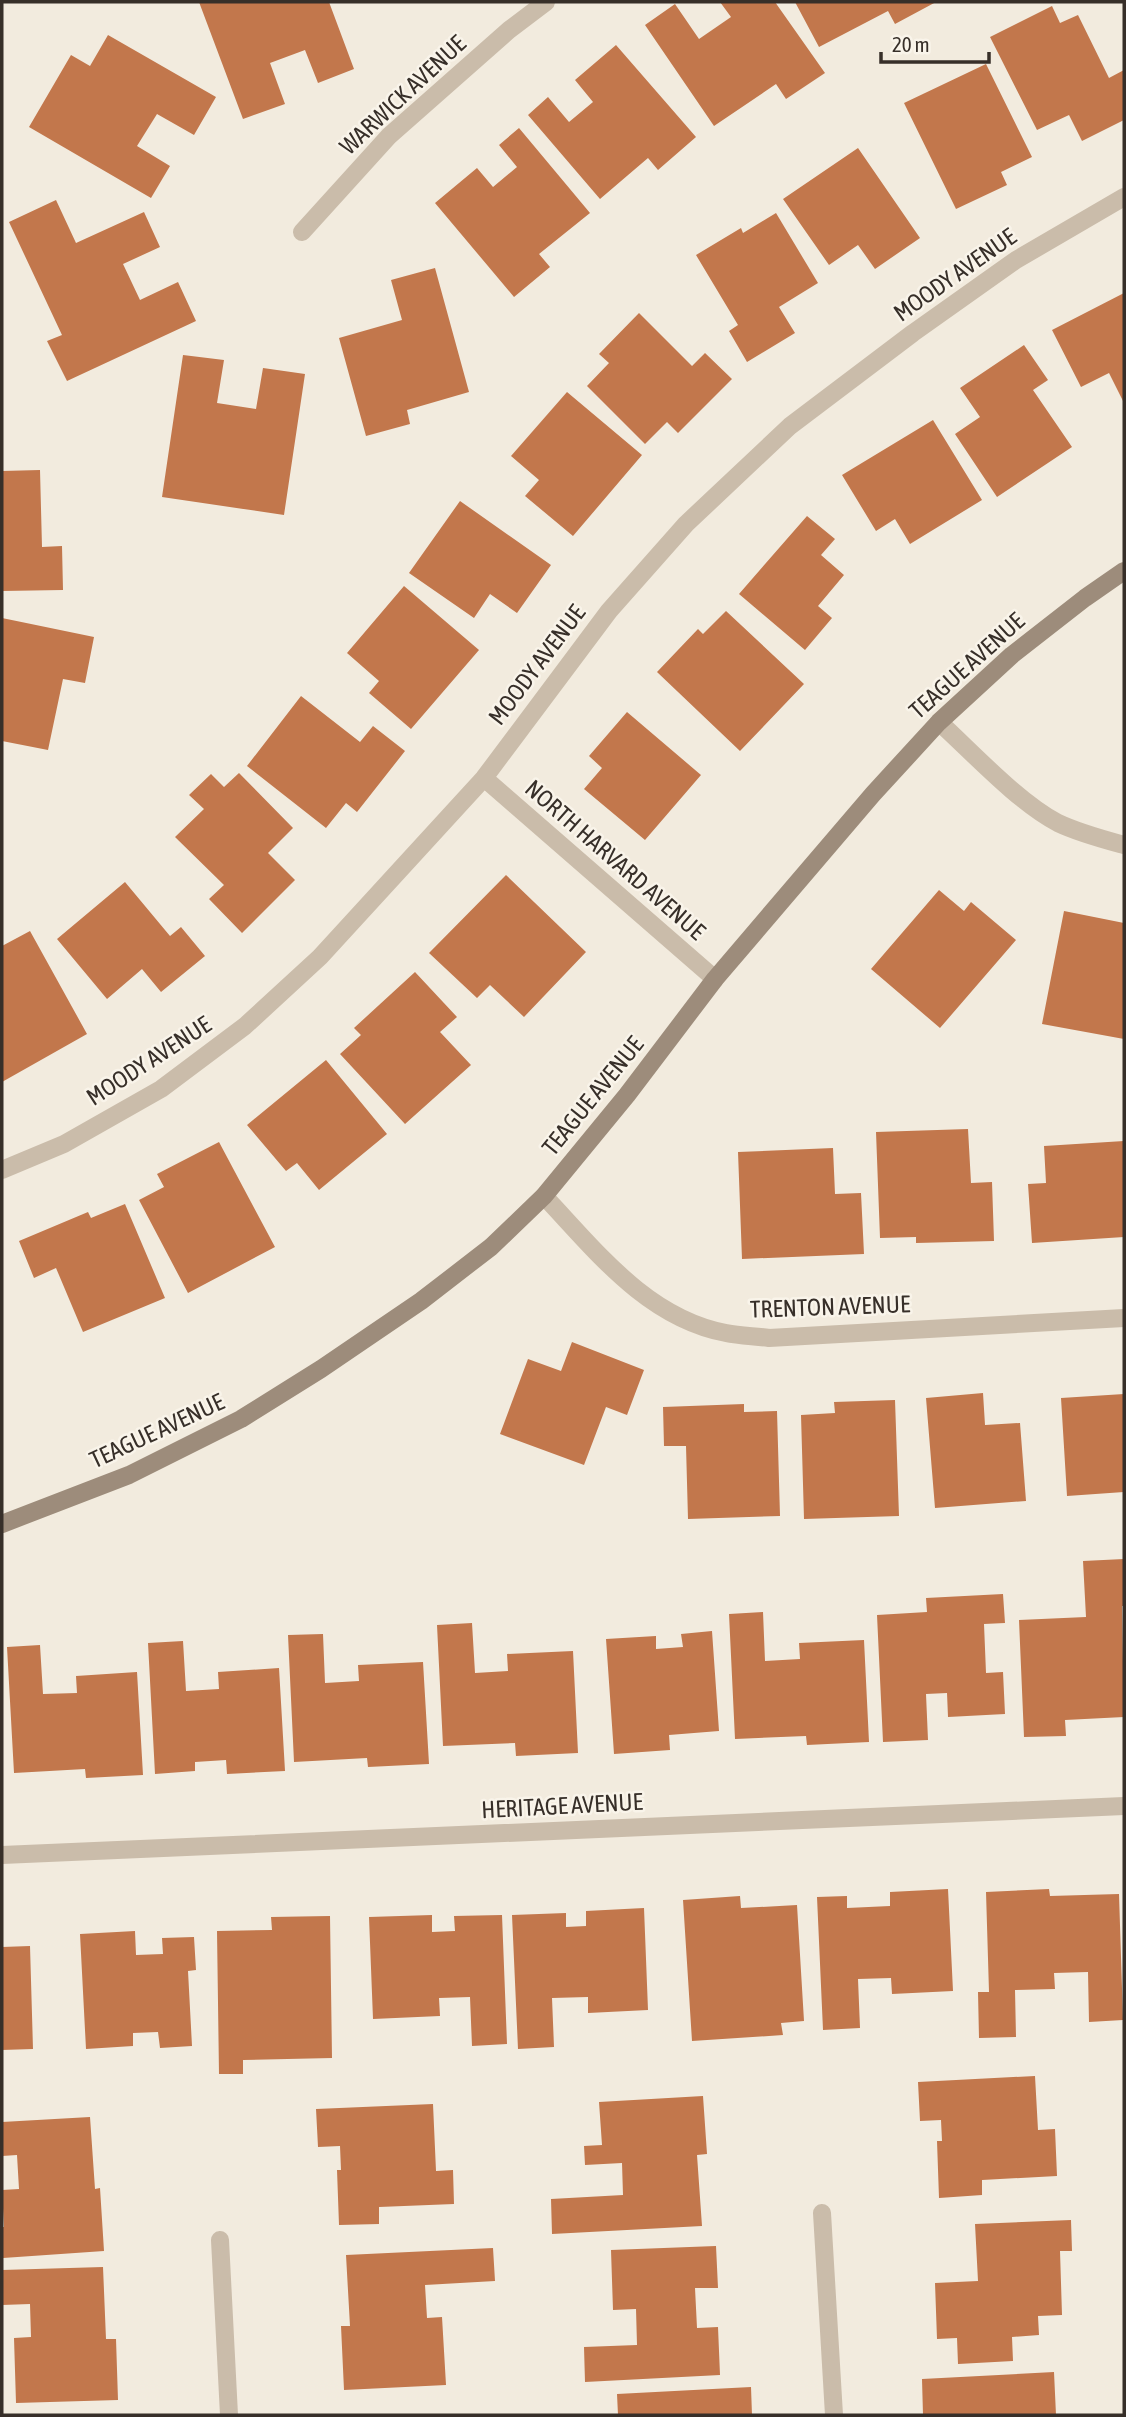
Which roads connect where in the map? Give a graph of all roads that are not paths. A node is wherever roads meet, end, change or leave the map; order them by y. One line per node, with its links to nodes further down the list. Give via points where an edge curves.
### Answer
1 (546, 2): 3 (street, WARWICK AVENUE, via 390,136)
2 (1124, 197): 6 (street, MOODY AVENUE, via 1016,260 790,426 686,524 609,611)
3 (302, 232)
4 (1124, 572): 5 (street, TEAGUE AVENUE, via 1012,655)
5 (939, 722): 7 (street, via 1033,807 1068,827); 8 (street, TEAGUE AVENUE)
6 (484, 778): 8 (street, NORTH HARVARD AVENUE); 9 (street, MOODY AVENUE, via 320,957 245,1026 160,1089 64,1143)
7 (1124, 845)
8 (715, 979): 10 (street, TEAGUE AVENUE)
9 (2, 1170)
10 (544, 1196): 11 (street, TRENTON AVENUE, via 645,1297 684,1319 724,1333 769,1338); 12 (street, TEAGUE AVENUE, via 491,1247 421,1301 242,1419 129,1475)
11 (1124, 1318)
12 (2, 1524)
13 (1124, 1806): 14 (street, HERITAGE AVENUE)
14 (2, 1855)
15 (822, 2213): 18 (street)
16 (220, 2240): 17 (street)
17 (229, 2415)
18 (834, 2415)

